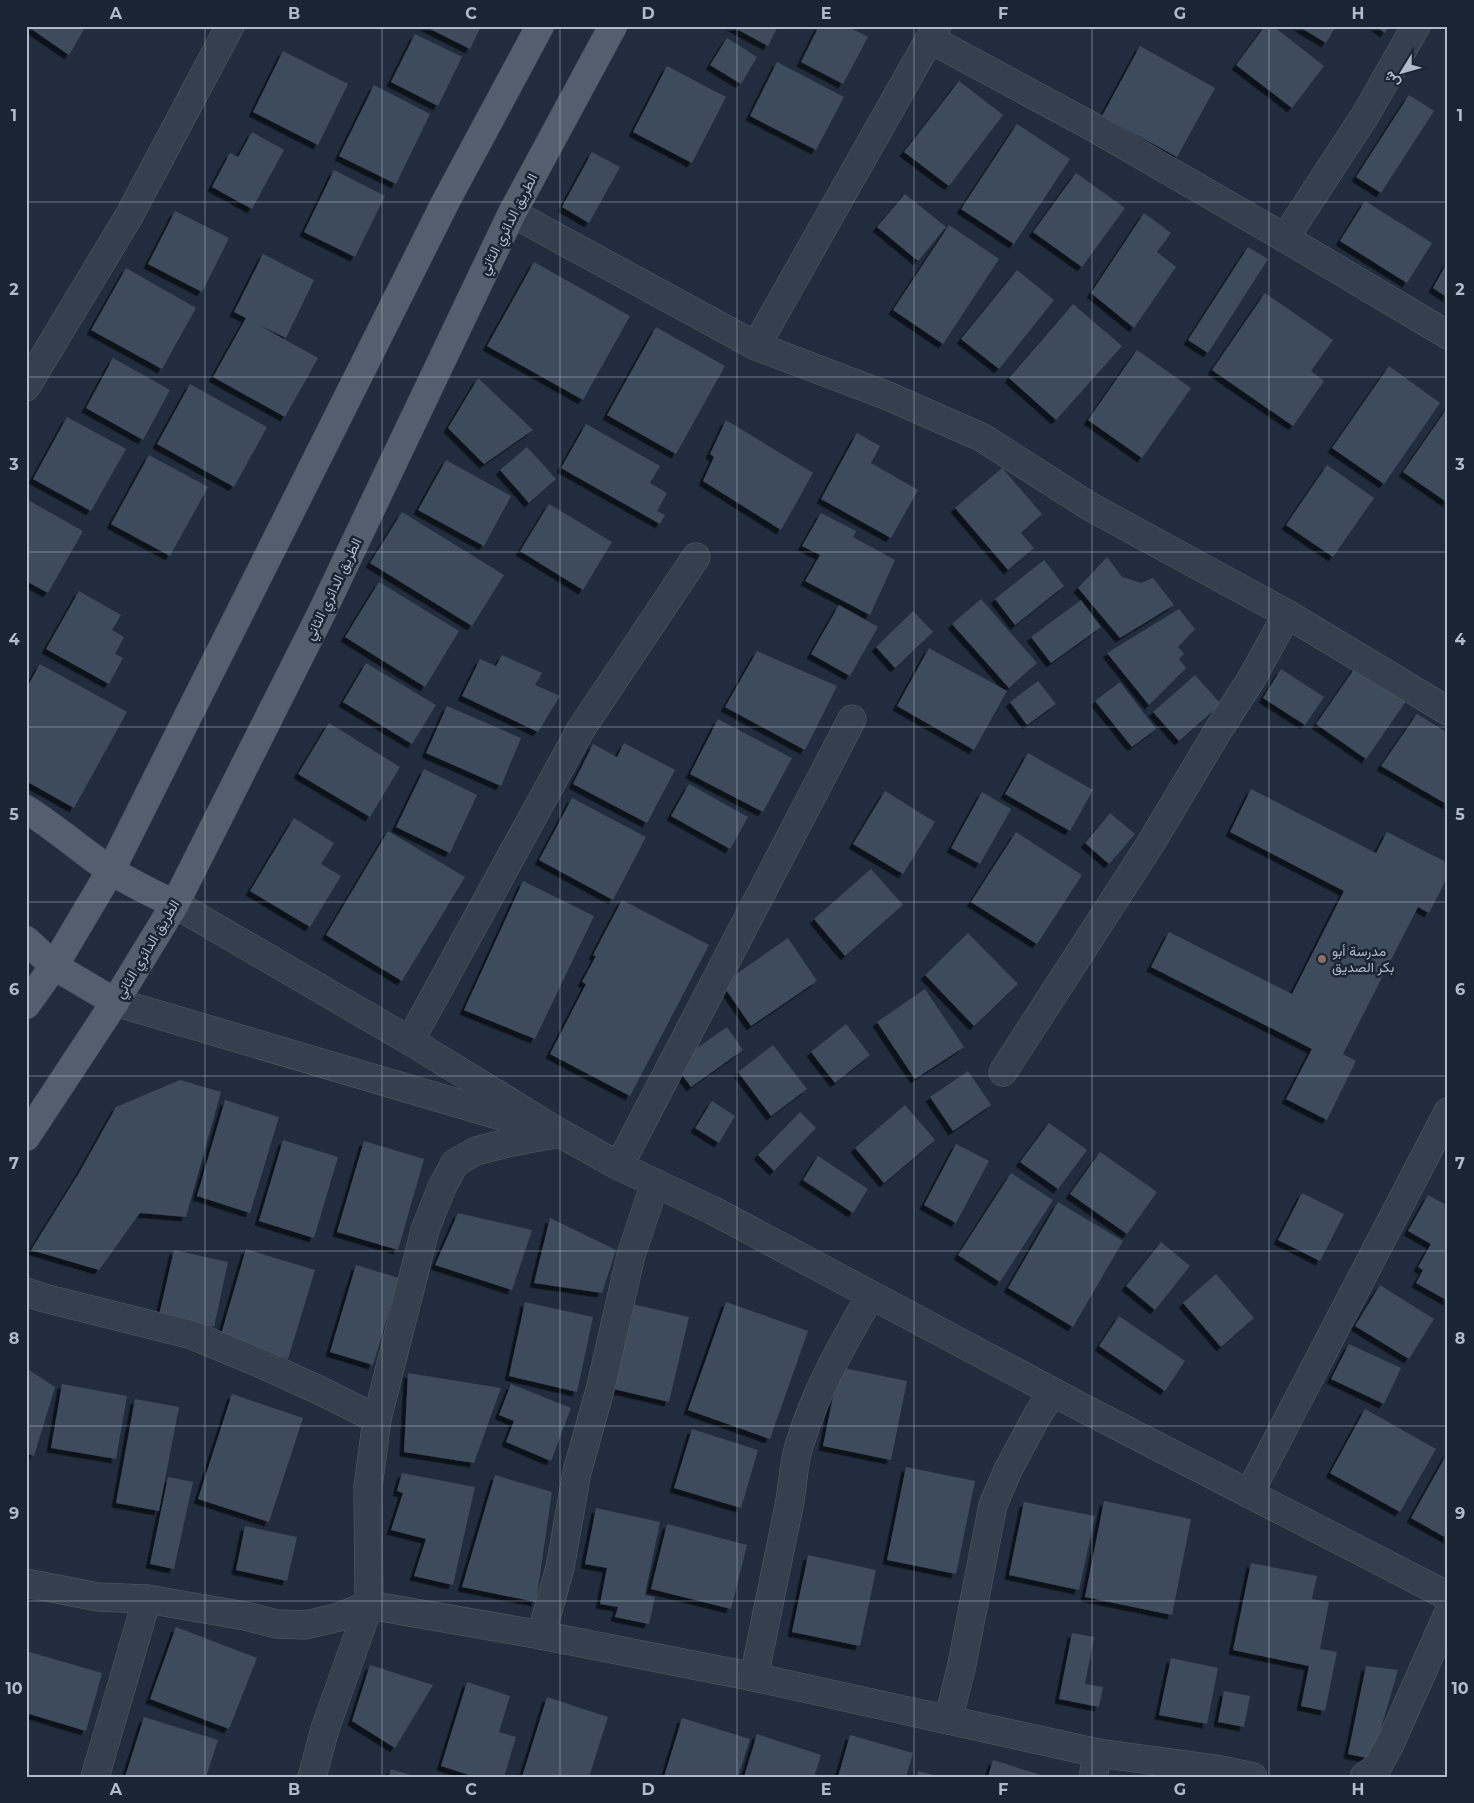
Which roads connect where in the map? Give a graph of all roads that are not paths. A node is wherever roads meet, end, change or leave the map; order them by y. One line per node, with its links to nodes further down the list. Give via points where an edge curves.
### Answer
1 (230, 26): 10 (street, via 129,216)
2 (540, 26): 16 (main road, via 442,210)
3 (613, 26): 6 (main road, الطريق الدائري الثاني)
4 (1416, 26): 7 (street, via 1366,114)
5 (934, 33): 7 (street); 9 (street)
6 (512, 213): 9 (street); 17 (main road, الطريق الدائري الثاني, via 321,614)
7 (1285, 238): 8 (street)
8 (1448, 335)
9 (756, 346): 12 (street, via 888,396 983,438 1089,506)
10 (26, 387)
11 (696, 557): 22 (street, via 581,729)
12 (1287, 614): 13 (street); 23 (street, via 1252,678 1150,843)
13 (1448, 710)
14 (852, 719): 27 (street)
15 (26, 810): 16 (main road)
16 (111, 870): 17 (main road); 19 (main road)
17 (175, 904): 20 (main road, الطريق الدائري الثاني); 22 (street)
18 (26, 940): 19 (main road)
19 (54, 966): 20 (main road); 21 (main road)
20 (115, 1002): 25 (street); 26 (main road, الطريق الدائري الثاني)
21 (26, 1005)
22 (410, 1041): 25 (street)
23 (1003, 1072)
24 (1448, 1112): 33 (street)
25 (560, 1133): 27 (street); 32 (street, via 476,1151 455,1163 425,1230)
26 (26, 1137)
27 (618, 1166): 28 (street)
28 (655, 1183): 30 (street); 39 (street, via 631,1255 600,1390 577,1472 560,1568)
29 (26, 1292): 32 (street, via 192,1335 262,1364)
30 (871, 1295): 31 (street); 40 (street, via 826,1378 798,1448)
31 (1053, 1392): 33 (street); 41 (street, via 1008,1470 993,1505)
32 (377, 1419): 37 (street, via 368,1487)
33 (1249, 1494): 35 (street)
34 (26, 1583): 36 (street, via 98,1597)
35 (1448, 1596)
36 (147, 1600): 37 (street, via 277,1624 306,1625 339,1618); 43 (street)
37 (369, 1605): 39 (street); 44 (street, via 325,1729)
38 (1448, 1614): 46 (street, via 1390,1744 1378,1766)
39 (540, 1635): 40 (street)
40 (754, 1677): 41 (street)
41 (948, 1720): 42 (street)
42 (1096, 1765): 45 (street, via 1216,1769)
43 (96, 1777)
44 (312, 1777)
45 (1253, 1777)
46 (1364, 1777)

